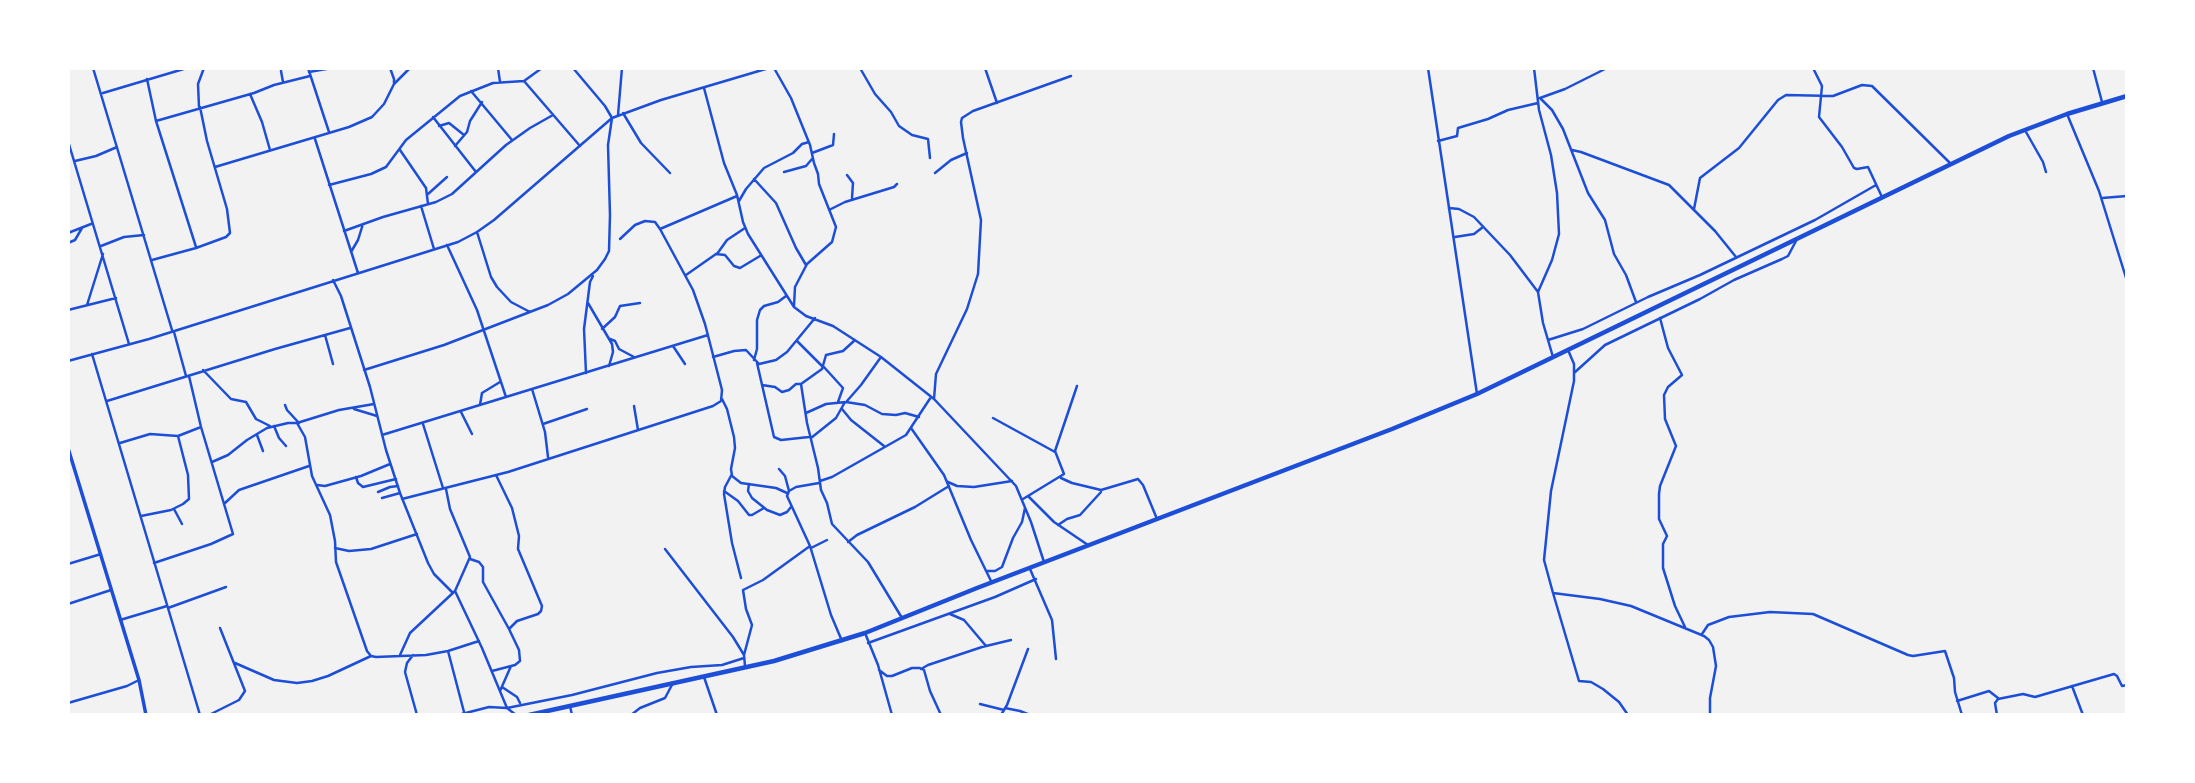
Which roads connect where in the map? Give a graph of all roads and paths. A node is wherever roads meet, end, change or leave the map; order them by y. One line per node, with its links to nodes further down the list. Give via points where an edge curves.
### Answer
1 (93, 68): 30 (street)
2 (187, 68): 19 (street)
3 (204, 68): 38 (street, via 198,84)
4 (332, 68): 21 (street)
5 (390, 68): 27 (street)
6 (410, 68): 27 (street)
7 (498, 68): 25 (street)
8 (542, 68): 24 (street)
9 (573, 68): 44 (street)
10 (622, 68): 42 (street)
11 (772, 68): 28 (street); 55 (street)
12 (860, 68): 64 (street, via 901,128 928,139)
13 (985, 68): 36 (street)
14 (1428, 68): 54 (street)
15 (1534, 68): 34 (street)
16 (1607, 68): 34 (street)
17 (1813, 68): 32 (street, via 1822,84)
18 (2093, 68): 37 (street)
19 (168, 70): 23 (street)
20 (281, 71): 26 (street)
21 (309, 72): 26 (street); 48 (street)
22 (1071, 76): 36 (street)
23 (147, 79): 30 (street); 45 (street)
24 (523, 81): 25 (street); 41 (street)
25 (500, 82): 29 (street)
26 (283, 83): 31 (street)
27 (394, 84): 48 (street, via 372,117)
28 (704, 87): 39 (street); 80 (street)
29 (471, 91): 35 (street); 43 (street)
30 (101, 93): 58 (street)
31 (250, 94): 38 (street); 61 (street)
32 (1821, 95): 66 (street, via 1836,95 1862,85 1874,87); 78 (street, via 1819,117 1854,168 1868,167); 89 (street, via 1782,96 1739,148 1700,178)
33 (2127, 96): 37 (highway)
34 (1539, 100): 54 (street, via 1458,128 1457,136); 60 (street, via 1552,110); 121 (street, via 1556,185 1559,234)
35 (482, 102): 50 (street); 53 (street)
36 (997, 103): 62 (street, via 962,118)
37 (2102, 104): 40 (highway)
38 (200, 107): 45 (street); 67 (street)
39 (623, 113): 42 (street); 71 (street, via 640,143)
40 (2067, 114): 47 (highway); 83 (street)
41 (553, 115): 53 (street); 57 (street)
42 (618, 115): 44 (street)
43 (433, 117): 46 (street); 59 (street)
44 (612, 118): 57 (street); 116 (street, via 609,251)
45 (156, 121): 107 (street)
46 (439, 126): 50 (street, via 453,124); 56 (street)
47 (2025, 130): 66 (highway); 69 (street)
48 (329, 133): 51 (street)
49 (834, 134): 63 (street, via 833,145)
50 (464, 135): 56 (street)
51 (314, 138): 61 (street); 77 (street)
52 (68, 141): 65 (street)
53 (512, 141): 70 (street)
54 (1438, 141): 88 (street)
55 (809, 142): 63 (street); 75 (street, via 769,164)
56 (455, 146): 70 (street)
57 (580, 146): 98 (street)
58 (117, 147): 65 (street); 100 (street)
59 (400, 150): 77 (street, via 379,171); 79 (street)
60 (1572, 150): 89 (street, via 1664,181); 124 (street)
61 (271, 151): 67 (street)
62 (967, 153): 72 (street); 169 (street, via 981,220 978,274 936,374)
63 (812, 155): 68 (street, via 806,166); 90 (street)
64 (930, 158)
65 (75, 161): 91 (street)
66 (1950, 163): 82 (highway)
67 (215, 167): 107 (street, via 230,233)
68 (784, 172)
69 (2046, 172)
70 (477, 173): 86 (street, via 452,194)
71 (670, 173)
72 (935, 173)
73 (847, 175): 84 (street, via 853,186)
74 (447, 177): 79 (street)
75 (754, 179): 85 (street); 115 (street, via 776,203)
76 (897, 184): 84 (street)
77 (329, 185): 97 (street)
78 (1876, 185): 82 (street); 113 (street)
79 (428, 194): 86 (street)
80 (737, 196): 85 (street); 96 (street)
81 (2127, 196): 83 (street)
82 (1882, 197): 102 (highway)
83 (2101, 198): 120 (street)
84 (852, 200): 90 (street)
85 (738, 203): 95 (street)
86 (428, 204): 87 (street)
87 (421, 206): 92 (street); 108 (street)
88 (1449, 208): 94 (street, via 1469,214); 101 (street)
89 (1694, 209): 113 (street)
90 (829, 210): 115 (street, via 836,227 834,237)
91 (92, 223): 93 (street); 106 (street)
92 (363, 223): 97 (street); 109 (street)
93 (82, 227): 99 (street); 104 (street)
94 (1483, 227): 101 (street, via 1474,234); 121 (street)
95 (745, 228): 111 (street); 112 (street)
96 (660, 229): 103 (street, via 655,222 645,221); 118 (street)
97 (344, 231): 109 (street)
98 (477, 232): 105 (street); 130 (street, via 497,287 511,302)
99 (68, 233)
100 (144, 235): 106 (street); 114 (street)
101 (1453, 237): 167 (street)
102 (1798, 238): 132 (street, via 1788,256); 145 (highway)
103 (620, 239)
104 (68, 243)
105 (447, 245): 108 (street); 135 (street)
106 (101, 246): 110 (street)
107 (196, 248): 114 (street)
108 (433, 249): 117 (street)
109 (351, 252): 117 (street)
110 (103, 254): 123 (street); 127 (street)
111 (717, 254): 112 (street, via 740,268); 118 (street)
112 (761, 256): 122 (street)
113 (1736, 257): 124 (street)
114 (152, 260): 136 (street)
115 (806, 265): 128 (street, via 795,287)
116 (594, 272): 125 (street); 130 (street, via 568,294)
117 (358, 273): 119 (street)
118 (686, 275): 137 (street)
119 (333, 281): 133 (street); 136 (street)
120 (2127, 281)
121 (1538, 292): 141 (street)
122 (787, 296): 128 (street); 152 (street, via 760,310)
123 (116, 298): 127 (street); 143 (street)
124 (1637, 302): 141 (street, via 1583,329)
125 (588, 303): 134 (street); 159 (street, via 583,344)
126 (640, 303): 134 (street, via 620,306)
127 (87, 305): 129 (street)
128 (794, 307): 131 (street)
129 (68, 310)
130 (530, 312): 135 (street)
131 (815, 318): 140 (street); 142 (street)
132 (1660, 318): 160 (street, via 1605,345); 265 (street, via 1682,375 1664,395 1665,419 1676,450 1660,486 1659,519 1667,536 1663,568)
133 (350, 328): 138 (street); 158 (street)
134 (602, 329): 139 (street)
135 (483, 330): 158 (street); 162 (street)
136 (173, 331): 143 (street); 161 (street)
137 (708, 334): 144 (street); 147 (street)
138 (325, 335): 153 (street); 157 (street)
139 (610, 339): 150 (street); 155 (street, via 613,352)
140 (855, 340): 148 (street); 156 (street, via 843,351 826,355)
141 (1548, 340): 149 (street)
142 (797, 341): 152 (street, via 783,357); 156 (street)
143 (129, 344): 146 (street)
144 (673, 345): 150 (street); 154 (street)
145 (1568, 350): 149 (highway); 160 (street)
146 (92, 354): 151 (street); 171 (street)
147 (713, 357): 152 (street, via 746,350); 170 (street)
148 (881, 357): 169 (street); 173 (street)
149 (1552, 357): 167 (highway)
150 (634, 358): 155 (street)
151 (68, 361)
152 (755, 361): 164 (street)
153 (332, 364)
154 (685, 364)
155 (608, 366): 159 (street)
156 (823, 367): 163 (street); 172 (street, via 843,388)
157 (203, 370): 161 (street); 189 (street, via 231,399 246,402 256,419)
158 (364, 370): 174 (street)
159 (586, 373): 166 (street)
160 (1574, 373): 259 (street, via 1545,539 1544,561)
161 (188, 375): 171 (street); 190 (street)
162 (500, 382): 168 (street); 176 (street, via 482,393)
163 (801, 384): 164 (street, via 783,392); 182 (street)
164 (762, 385): 197 (street, via 776,439)
165 (1077, 386): 203 (street)
166 (532, 389): 168 (street); 188 (street)
167 (1477, 394): 236 (highway)
168 (506, 397): 176 (street)
169 (932, 398): 184 (street); 214 (street)
170 (722, 399): 192 (street); 209 (street, via 734,436)
171 (107, 401): 198 (street)
172 (838, 402): 173 (street); 182 (street)
173 (846, 402): 179 (street); 184 (street, via 882,414)
174 (374, 404): 178 (street); 183 (street)
175 (285, 405): 186 (street)
176 (480, 405): 181 (street)
177 (634, 406): 192 (street)
178 (351, 409): 183 (street); 186 (street)
179 (842, 409): 197 (street); 200 (street)
180 (587, 410): 188 (street)
181 (461, 412): 187 (street); 194 (street)
182 (806, 413): 197 (street)
183 (377, 416): 195 (street)
184 (919, 417): 191 (street)
185 (993, 418): 203 (street)
186 (298, 423): 189 (street); 207 (street)
187 (424, 424): 195 (street); 220 (street)
188 (543, 424): 204 (street)
189 (273, 426): 193 (street); 199 (street)
190 (201, 427): 196 (street); 205 (street)
191 (911, 428): 200 (street); 217 (street)
192 (638, 430): 204 (street)
193 (257, 433): 202 (street); 205 (street)
194 (472, 434)
195 (382, 435): 206 (street)
196 (178, 436): 198 (street, via 150,434); 234 (street, via 190,495 187,503)
197 (811, 438): 215 (street)
198 (119, 443): 235 (street)
199 (286, 446)
200 (884, 446): 215 (street)
201 (68, 448): 246 (main road)
202 (262, 451)
203 (1055, 452): 212 (street, via 1064,471)
204 (548, 458): 210 (street)
205 (212, 462): 230 (street)
206 (390, 464): 211 (street); 213 (street)
207 (309, 466): 218 (street); 230 (street, via 239,490)
208 (779, 469): 224 (street)
209 (732, 474): 216 (street); 222 (street)
210 (496, 475): 220 (street); 267 (street, via 512,508 518,549 542,606 538,614)
211 (356, 477): 213 (street, via 363,487); 218 (street)
212 (1061, 478): 221 (street); 226 (street)
213 (396, 479): 219 (street)
214 (1012, 481): 217 (street, via 974,487); 229 (street)
215 (820, 482): 224 (street); 241 (street, via 832,524)
216 (748, 484): 224 (street); 233 (street, via 750,494)
217 (948, 484): 241 (street); 252 (street)
218 (316, 485): 244 (street, via 330,515)
219 (398, 486): 223 (street); 225 (street)
220 (445, 489): 228 (street); 247 (street)
221 (1103, 490): 236 (street, via 1138,479); 238 (street, via 1080,515)
222 (724, 491): 233 (street, via 749,515); 253 (street)
223 (379, 492)
224 (788, 492): 231 (street)
225 (400, 493): 227 (street); 228 (street)
226 (1028, 495): 229 (street); 238 (street)
227 (382, 498)
228 (402, 499): 239 (street)
229 (1023, 499): 232 (street)
230 (225, 503): 249 (street, via 232,536)
231 (791, 507): 233 (street, via 779,515); 243 (street)
232 (1026, 507): 248 (street); 252 (street, via 1002,566)
233 (764, 508)
234 (173, 509): 235 (street); 237 (street)
235 (141, 516): 249 (street)
236 (1157, 519): 242 (highway)
237 (182, 524)
238 (1058, 525): 242 (street)
239 (417, 534): 244 (street, via 371,549); 258 (street, via 434,573)
240 (827, 540): 243 (street)
241 (848, 542): 263 (street, via 868,562)
242 (1088, 545): 248 (highway)
243 (810, 547): 272 (street); 280 (street, via 743,590 752,625)
244 (335, 548): 279 (street, via 360,638)
245 (665, 549): 280 (street)
246 (101, 554): 250 (street); 257 (main road)
247 (470, 559): 258 (street); 267 (street, via 483,567 484,586)
248 (1044, 562): 251 (highway)
249 (154, 563): 261 (street)
250 (68, 564)
251 (1030, 569): 254 (street); 255 (highway)
252 (986, 571): 255 (street)
253 (741, 578)
254 (1036, 579): 262 (street); 281 (street, via 1052,620)
255 (992, 583): 263 (highway)
256 (226, 587): 261 (street)
257 (111, 590): 260 (street); 264 (main road)
258 (454, 592): 271 (street); 277 (street, via 411,633)
259 (1553, 593): 265 (street, via 1631,606); 318 (street, via 1579,681 1603,689)
260 (68, 604)
261 (168, 607): 264 (street); 305 (street)
262 (949, 613): 273 (street); 274 (street, via 964,620)
263 (903, 618): 268 (highway)
264 (120, 620): 289 (main road)
265 (1685, 627): 269 (street)
266 (220, 628): 282 (street)
267 (509, 629): 283 (street, via 521,658)
268 (865, 634): 272 (highway); 273 (street)
269 (1702, 635): 295 (street, via 1708,625 1729,617 1770,612 1813,614 1908,655 1945,651); 319 (street, via 1713,648 1716,666)
270 (1011, 640): 274 (street)
271 (479, 641): 276 (street); 287 (street)
272 (842, 641): 284 (highway)
273 (869, 643): 286 (street)
274 (986, 646): 285 (street)
275 (1028, 649): 301 (street)
276 (448, 651): 278 (street); 302 (street)
277 (400, 655): 278 (street); 279 (street)
278 (413, 655): 307 (street, via 405,673)
279 (371, 656): 282 (street, via 328,676 297,683 274,680)
280 (744, 656): 284 (street); 297 (street, via 722,665 667,671)
281 (1056, 659)
282 (235, 663): 306 (street, via 244,695)
283 (512, 666): 287 (street); 293 (street)
284 (746, 667): 288 (highway)
285 (921, 669): 286 (street, via 892,676); 315 (street)
286 (879, 670): 314 (street)
287 (492, 671): 293 (street)
288 (704, 677): 290 (highway); 313 (street)
289 (139, 680): 296 (street); 304 (main road)
290 (673, 683): 299 (highway); 312 (street, via 665,698)
291 (2127, 685): 292 (street, via 2122,686 2114,674)
292 (2073, 686): 294 (street, via 2035,697 2023,694); 322 (street)
293 (501, 689): 297 (street, via 517,697); 300 (street)
294 (1999, 699): 295 (street, via 1989,691); 321 (street)
295 (1957, 701): 320 (street)
296 (68, 703)
297 (520, 704): 300 (street)
298 (980, 704): 301 (street)
299 (570, 706): 303 (highway); 311 (street)
300 (507, 708): 302 (street); 309 (street)
301 (1004, 709): 316 (street); 317 (street)
302 (465, 713): 308 (street)
303 (536, 714): 310 (highway)
304 (146, 715)
305 (200, 715)
306 (209, 715)
307 (417, 715)
308 (458, 715)
309 (516, 715)
310 (529, 715)
311 (572, 715)
312 (631, 715)
313 (717, 715)
314 (892, 715)
315 (941, 715)
316 (1001, 715)
317 (1030, 715)
318 (1628, 715)
319 (1710, 715)
320 (1962, 715)
321 (1997, 715)
322 (2083, 715)

